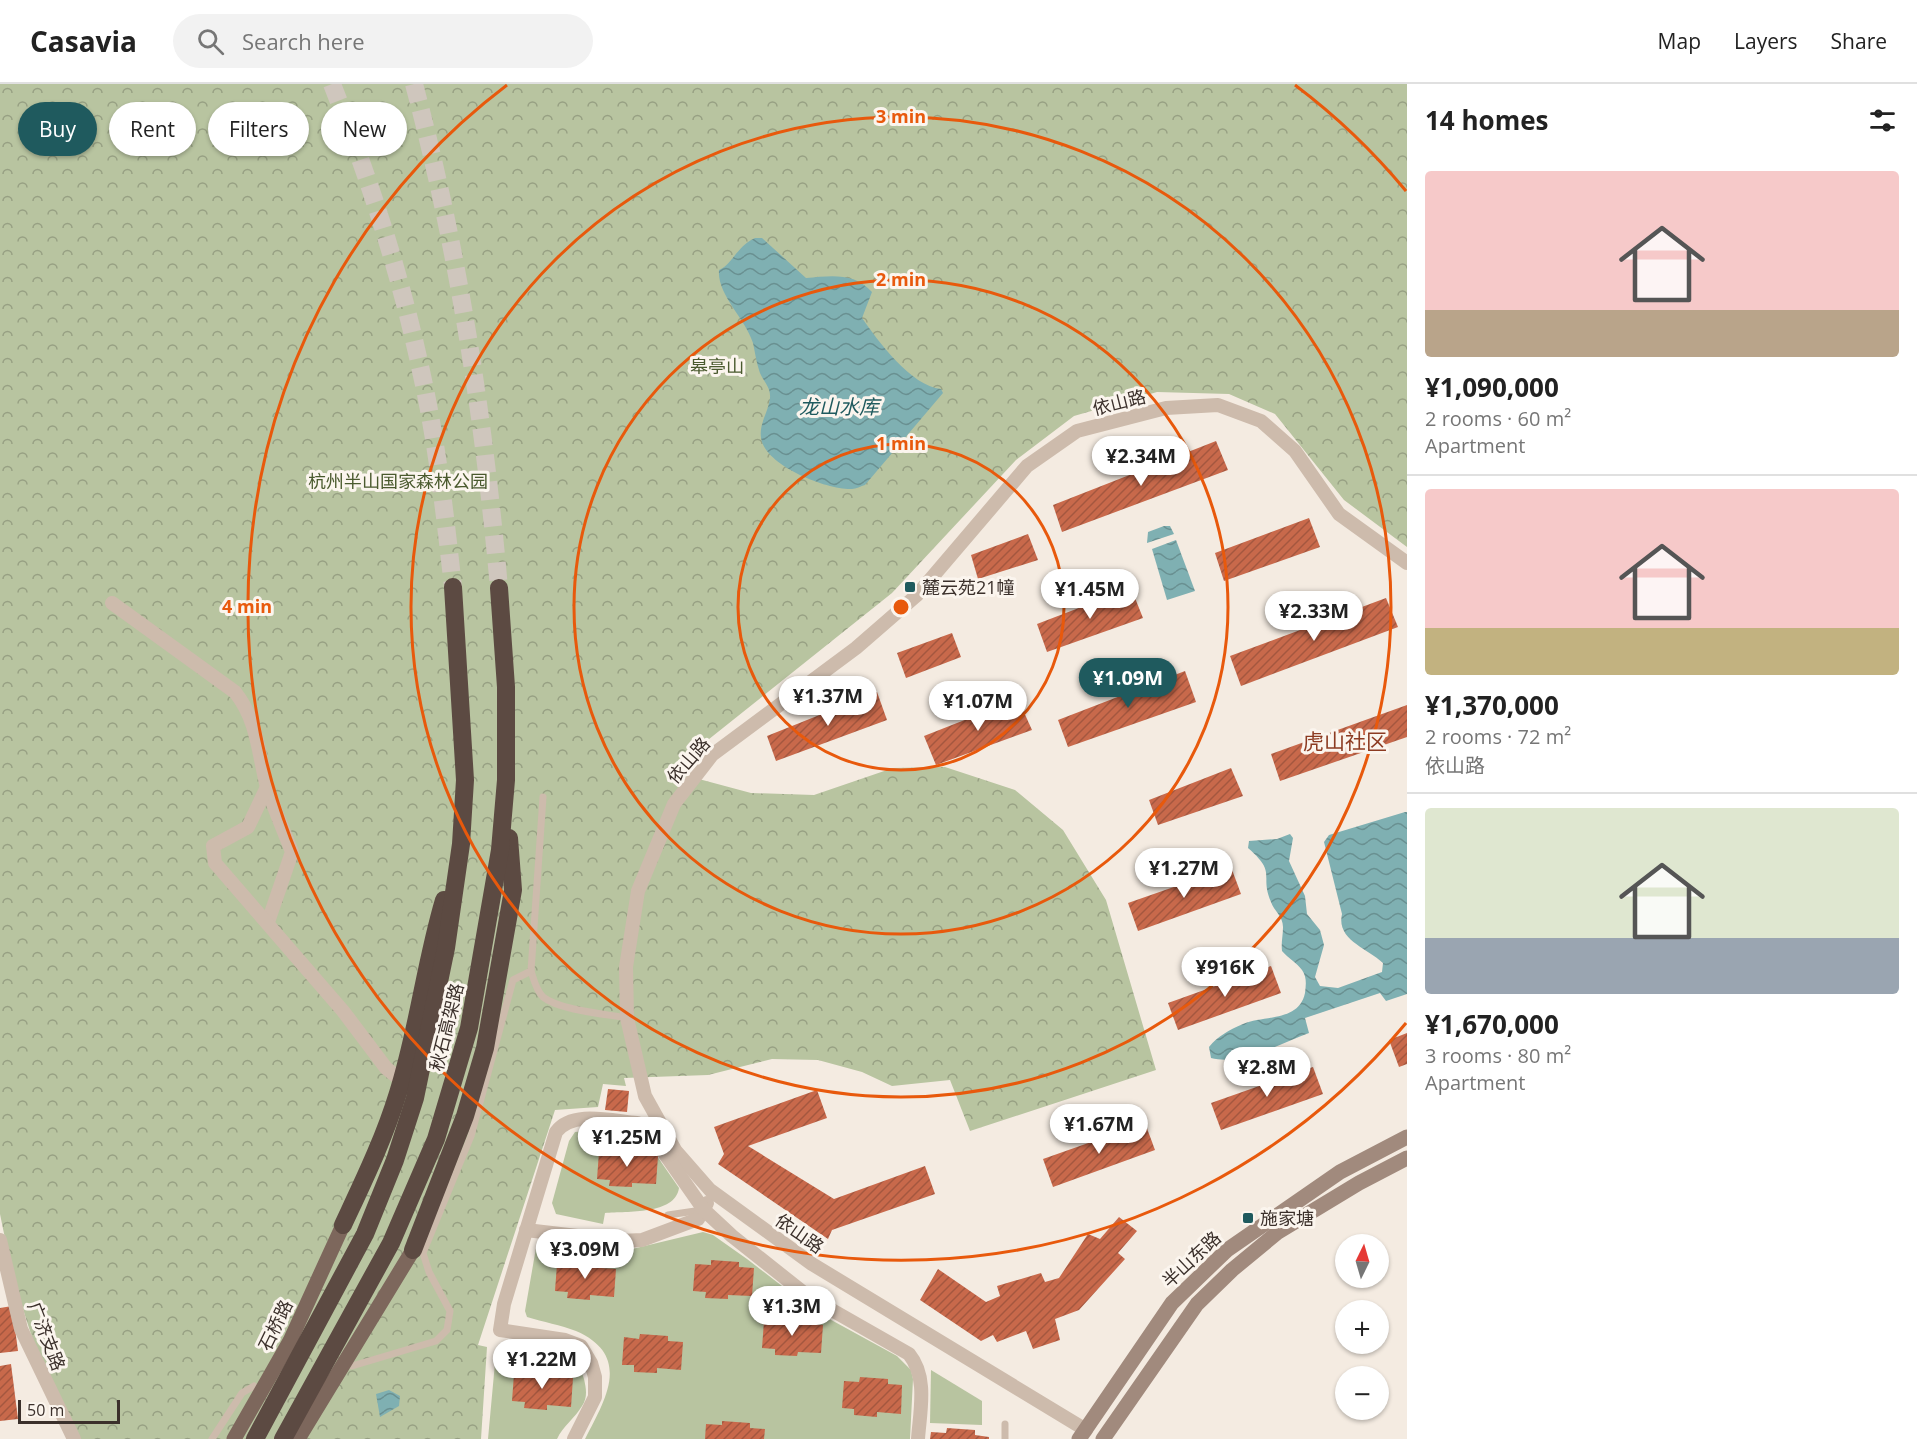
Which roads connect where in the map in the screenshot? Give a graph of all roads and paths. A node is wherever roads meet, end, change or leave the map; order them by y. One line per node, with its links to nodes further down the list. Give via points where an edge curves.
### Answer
1 (1407, 563): 11 (street, 依山路, via 1339,514 1295,451 1261,421 1218,405 1166,408 1077,431 1027,466 917,595 856,648 712,754 674,804 638,891 626,967)
2 (453, 587): 8 (highway, 秋石高架路, via 465,780)
3 (499, 588): 5 (highway, 秋石高架路, via 506,687)
4 (112, 603): 6 (street, via 236,692 256,729)
5 (506, 780): 21 (highway, via 513,890 485,1048 465,1116); 31 (highway, 秋石高架路, via 500,850 482,965 469,1028 436,1139 391,1243)
6 (267, 788): 9 (street, via 292,852); 9 (street, via 248,827 213,846 215,863)
7 (543, 797): 10 (lane)
8 (461, 844): 12 (highway, via 431,945); 30 (highway, 秋石高架路, via 430,1033 395,1160 365,1234)
9 (268, 922): 12 (street, via 386,1068)
10 (531, 971): 11 (lane, via 537,990 545,998 560,1005); 22 (lane, via 513,980 471,1136 423,1253 450,1311 447,1330 436,1341)
11 (627, 1018): 15 (street, 依山路, via 645,1096 675,1150)
12 (402, 1081): 18 (highway, via 375,1157)
13 (1407, 1137): 25 (main road, 半山东路, via 1340,1172 1227,1250 1172,1303)
14 (1407, 1158): 26 (main road, 半山东路, via 1278,1232 1232,1270 1197,1304)
15 (710, 1190): 16 (street); 25 (street, 依山路, via 812,1264)
16 (704, 1210): 17 (lane); 19 (street, via 698,1219 642,1240); 19 (street, via 646,1127 573,1119 556,1132); 34 (street, via 809,1297 909,1354 921,1379)
17 (668, 1215)
18 (343, 1225): 29 (main road, 石桥路, via 290,1341)
19 (526, 1230): 33 (street, via 500,1330 581,1346 595,1377 594,1397)
20 (0, 1240): 27 (street, 广济支路, via 21,1329)
21 (413, 1250): 32 (main road)
22 (352, 1366)
23 (254, 1386): 28 (lane, via 242,1393)
24 (1005, 1424): 35 (lane)
25 (1083, 1435): 26 (main road)
26 (1106, 1438)
27 (74, 1439)
28 (212, 1439)
29 (234, 1439)
30 (255, 1439)
31 (282, 1439)
32 (298, 1439)
33 (574, 1439)
34 (918, 1439)
35 (1005, 1439)

